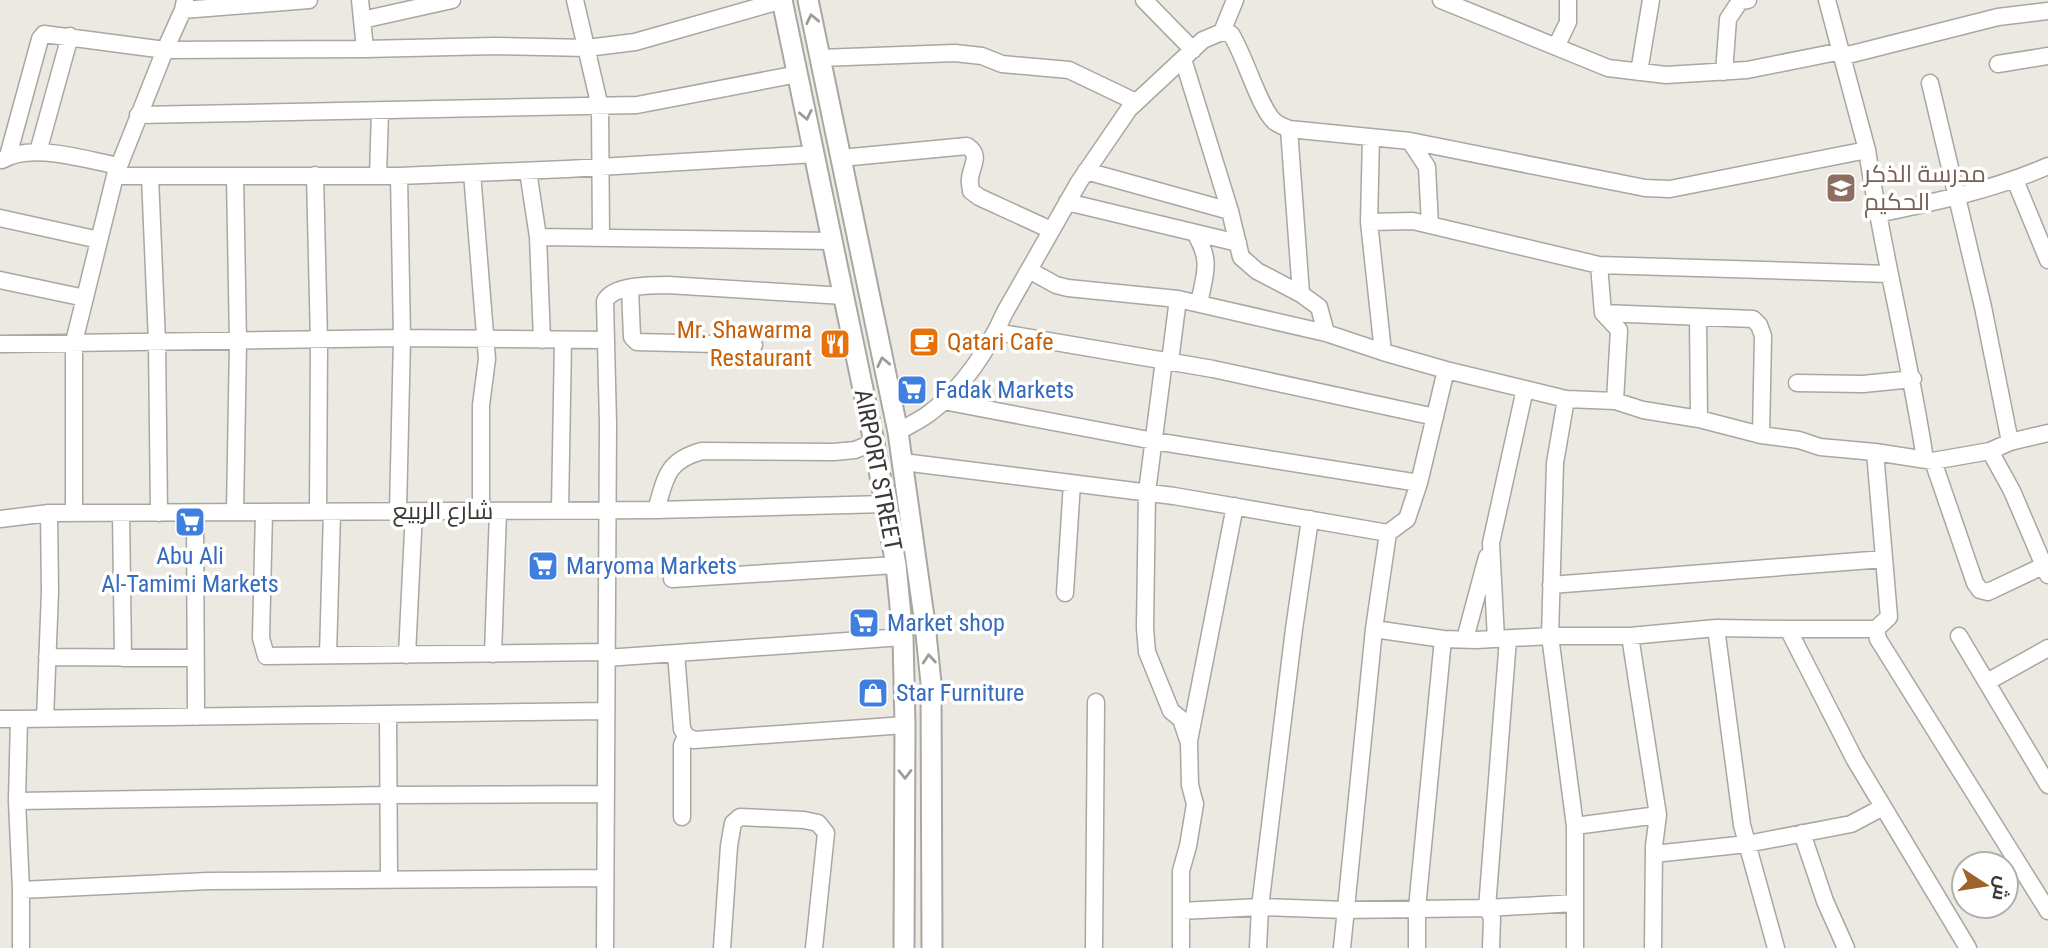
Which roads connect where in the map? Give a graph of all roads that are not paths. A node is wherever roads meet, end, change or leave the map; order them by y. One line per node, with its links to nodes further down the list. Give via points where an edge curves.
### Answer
1 (309, 0): 14 (street)
2 (360, 0): 16 (street)
3 (452, 0): 16 (street)
4 (575, 0): 20 (street)
5 (783, 0): 20 (street, via 635,42); 30 (main road, AIRPORT STREET)
6 (808, 0): 26 (main road, AIRPORT STREET, one-way to 6)
7 (1144, 0): 23 (street)
8 (1235, 0): 17 (street)
9 (1441, 0): 19 (street)
10 (1568, 0): 19 (street, via 1568,22)
11 (1651, 0): 28 (street)
12 (1742, 0): 29 (street, via 1728,19)
13 (1828, 0): 24 (street)
14 (184, 5): 22 (street)
15 (2048, 11): 24 (street, via 1998,17)
16 (362, 20): 21 (street)
17 (1222, 32): 23 (street, via 1203,40); 36 (street, via 1231,34 1241,48 1274,121)
18 (70, 36): 22 (street); 40 (street); 42 (street, via 44,34 40,39)
19 (1556, 47): 28 (street, via 1608,68)
20 (587, 48): 21 (street); 33 (street)
21 (365, 49): 22 (street)
22 (164, 50): 35 (street)
23 (1188, 54): 32 (street); 59 (street)
24 (1843, 54): 29 (street); 39 (street)
25 (2048, 56): 27 (street)
26 (820, 58): 32 (street, via 982,56 1002,64 1069,70); 43 (main road, AIRPORT STREET)
27 (1998, 64)
28 (1639, 72): 29 (street)
29 (1724, 72)
30 (797, 74): 33 (street, via 637,105); 41 (main road, AIRPORT STREET, one-way to 41)
31 (1930, 83): 56 (street)
32 (1136, 102): 48 (street)
33 (600, 107): 34 (street); 45 (street)
34 (380, 111): 35 (street); 53 (street)
35 (138, 115): 46 (street)
36 (1289, 130): 37 (street); 80 (street)
37 (1371, 137): 38 (street); 63 (street)
38 (1410, 141): 39 (street, via 1645,188 1670,189); 64 (street, via 1427,167)
39 (1867, 150): 60 (street)
40 (38, 152): 42 (street); 46 (street)
41 (815, 154): 45 (street); 61 (main road, AIRPORT STREET)
42 (4, 158)
43 (841, 158): 58 (main road, AIRPORT STREET); 66 (street, via 967,146 976,160 971,191)
44 (2048, 166): 55 (street)
45 (601, 167): 47 (street); 69 (street)
46 (117, 171): 50 (street); 70 (street)
47 (528, 171): 49 (street); 68 (street)
48 (1086, 171): 57 (street); 59 (street)
49 (472, 173): 54 (street); 90 (street)
50 (150, 176): 51 (street); 96 (street)
51 (235, 176): 52 (street); 97 (street)
52 (315, 176): 53 (street); 94 (street)
53 (379, 176): 54 (street)
54 (399, 176): 89 (street)
55 (2015, 180): 56 (street); 65 (street)
56 (1956, 197): 60 (street); 116 (street)
57 (1067, 202): 66 (street); 67 (street)
58 (851, 210): 61 (main road, via 839,218); 73 (main road, AIRPORT STREET)
59 (1230, 211): 71 (street)
60 (1877, 214): 77 (street)
61 (828, 215): 72 (main road, AIRPORT STREET)
62 (0, 218): 70 (street)
63 (1370, 222): 64 (street); 100 (street)
64 (1430, 225): 75 (street)
65 (2042, 229): 74 (street)
66 (1051, 230): 76 (street)
67 (1195, 233): 71 (street); 84 (street, via 1206,264)
68 (538, 237): 69 (street); 91 (street)
69 (601, 238): 72 (street)
70 (99, 240): 82 (street)
71 (1238, 243): 80 (street, via 1248,264)
72 (834, 247): 73 (main road, via 848,245); 81 (main road, AIRPORT STREET)
73 (860, 250): 111 (main road, AIRPORT STREET, one-way to 73)
74 (2048, 260)
75 (1598, 265): 77 (street); 85 (street)
76 (1029, 270): 83 (street, via 1068,288); 87 (street)
77 (1889, 274): 103 (street)
78 (0, 279): 82 (street)
79 (630, 288): 81 (street, via 668,285); 93 (street, via 608,295 605,301); 99 (street, via 636,342)
80 (1301, 293): 88 (street, via 1319,307)
81 (844, 296): 115 (main road, AIRPORT STREET)
82 (85, 298): 95 (street)
83 (1178, 299): 84 (street); 101 (street)
84 (1199, 304): 88 (street)
85 (1603, 313): 86 (street); 108 (street, via 1619,330)
86 (1698, 317): 110 (street); 113 (street, via 1753,319 1759,325 1763,336)
87 (996, 331): 101 (street); 107 (street, via 959,386)
88 (1326, 333): 100 (street)
89 (402, 338): 90 (street); 94 (street); 129 (street)
90 (485, 339): 91 (street); 130 (street)
91 (542, 340): 92 (street)
92 (563, 340): 93 (street); 126 (street)
93 (606, 340): 127 (street)
94 (319, 341): 97 (street); 134 (street)
95 (74, 342): 96 (street); 98 (street); 136 (street)
96 (157, 342): 97 (street); 138 (street)
97 (238, 342): 132 (street)
98 (0, 344)
99 (754, 345)
100 (1383, 352): 102 (street)
101 (1167, 360): 109 (street); 114 (street)
102 (1446, 370): 105 (street); 109 (street)
103 (1913, 379): 104 (street); 119 (street)
104 (1797, 383)
105 (1525, 389): 106 (street); 143 (street)
106 (1566, 399): 108 (street); 148 (street, via 1555,463)
107 (943, 401): 111 (street); 114 (street)
108 (1615, 401): 110 (street)
109 (1435, 417): 122 (street)
110 (1699, 419): 113 (street)
111 (898, 432): 120 (main road, AIRPORT STREET)
112 (2048, 433): 116 (street)
113 (1761, 435): 118 (street)
114 (1154, 441): 122 (street); 123 (street)
115 (874, 442): 124 (main road, AIRPORT STREET); 128 (street, via 834,452 702,451 685,456 672,467)
116 (2010, 442): 117 (street)
117 (1990, 451): 119 (street); 146 (street)
118 (1875, 452): 119 (street); 144 (street)
119 (1929, 460): 146 (street, via 1980,590 1988,592)
120 (902, 462): 121 (street); 189 (main road, AIRPORT STREET, one-way to 120, via 931,683)
121 (1072, 483): 123 (street); 149 (street)
122 (1419, 483): 142 (street, via 1407,519)
123 (1147, 492): 125 (street); 180 (street, via 1147,652)
124 (886, 504): 128 (street, شارع الربيع); 145 (main road, AIRPORT STREET)
125 (1235, 506): 141 (street); 180 (street)
126 (560, 510): 127 (street, شارع الربيع); 131 (street, شارع الربيع)
127 (606, 510): 128 (street, شارع الربيع); 166 (street)
128 (656, 510)
129 (406, 511): 130 (street, شارع الربيع); 134 (street, شارع الربيع); 163 (street)
130 (481, 511): 131 (street, شارع الربيع)
131 (498, 511): 164 (street)
132 (235, 512): 133 (street, شارع الربيع); 139 (street, شارع الربيع)
133 (264, 512): 134 (street, شارع الربيع); 165 (street, via 262,649 266,656)
134 (325, 512): 165 (street)
135 (48, 513): 136 (street, شارع الربيع); 140 (street, شارع الربيع); 167 (street)
136 (74, 513): 137 (street, شارع الربيع)
137 (121, 513): 138 (street, شارع الربيع); 168 (street)
138 (159, 513): 139 (street, شارع الربيع)
139 (195, 513): 169 (street)
140 (0, 519)
141 (1310, 519): 142 (street); 200 (street)
142 (1388, 533): 151 (street)
143 (1491, 543): 159 (street); 160 (street)
144 (1884, 559): 148 (street); 153 (street, via 1889,617)
145 (896, 565): 147 (street); 157 (main road, AIRPORT STREET)
146 (2045, 570)
147 (672, 579)
148 (1552, 585): 154 (street)
149 (1065, 593)
150 (1716, 628): 152 (street); 155 (street); 192 (street)
151 (1374, 629): 158 (street); 204 (street)
152 (1788, 629): 153 (street); 185 (street)
153 (1876, 629): 205 (street)
154 (1550, 636): 155 (street); 160 (street); 190 (street)
155 (1630, 636): 186 (street)
156 (1959, 636): 170 (street)
157 (903, 637): 162 (street); 178 (main road, AIRPORT STREET)
158 (1443, 639): 159 (street); 201 (street)
159 (1465, 639): 160 (street)
160 (1502, 639): 202 (street)
161 (2048, 648): 170 (street)
162 (676, 653): 166 (street); 179 (street)
163 (407, 654): 164 (street); 165 (street)
164 (493, 654): 166 (street)
165 (328, 655)
166 (606, 655): 172 (street)
167 (47, 657): 168 (street); 177 (street)
168 (123, 658): 169 (street)
169 (196, 659): 174 (street)
170 (1987, 682): 181 (street)
171 (1096, 702): 212 (street)
172 (606, 711): 173 (street); 182 (street)
173 (388, 714): 174 (street); 183 (street)
174 (196, 717): 177 (street)
175 (0, 719): 176 (street)
176 (19, 719): 177 (street); 184 (street)
177 (45, 719)
178 (905, 725): 179 (street, via 694,740); 188 (main road, AIRPORT STREET, one-way to 188)
179 (686, 736): 187 (street, via 682,746)
180 (1189, 743): 203 (street, via 1195,804 1181,870)
181 (2048, 785)
182 (605, 794): 183 (street); 196 (street)
183 (389, 795): 184 (street); 197 (street)
184 (17, 801): 198 (street)
185 (1883, 807): 191 (street, via 1851,824); 222 (street)
186 (1658, 815): 190 (street); 193 (street)
187 (682, 817)
188 (905, 819): 189 (main road, via 918,825); 195 (main road, AIRPORT STREET)
189 (932, 820): 194 (main road, AIRPORT STREET)
190 (1575, 826): 199 (street)
191 (1802, 833): 192 (street); 221 (street)
192 (1747, 844): 193 (street); 220 (street)
193 (1654, 854): 219 (street)
194 (932, 866): 195 (main road, via 919,861); 211 (main road, AIRPORT STREET)
195 (905, 867): 210 (main road, AIRPORT STREET)
196 (605, 878): 197 (street); 207 (street)
197 (389, 880): 198 (street, via 208,881)
198 (21, 890): 206 (street)
199 (1576, 904): 202 (street); 218 (street)
200 (1260, 907): 203 (street); 204 (street); 214 (street)
201 (1417, 908): 202 (street); 204 (street); 216 (street)
202 (1487, 908): 217 (street, via 1492,918)
203 (1181, 911): 213 (street)
204 (1345, 911): 215 (street)
205 (2048, 911)
206 (21, 948)
207 (605, 948)
208 (722, 948): 209 (street, via 729,846 733,824 740,817 804,820 818,823 826,834)
209 (814, 948)
210 (904, 948)
211 (932, 948)
212 (1094, 948)
213 (1181, 948)
214 (1258, 948)
215 (1342, 948)
216 (1417, 948)
217 (1491, 948)
218 (1575, 948)
219 (1653, 948)
220 (1776, 948)
221 (1846, 948)
222 (1968, 948)

